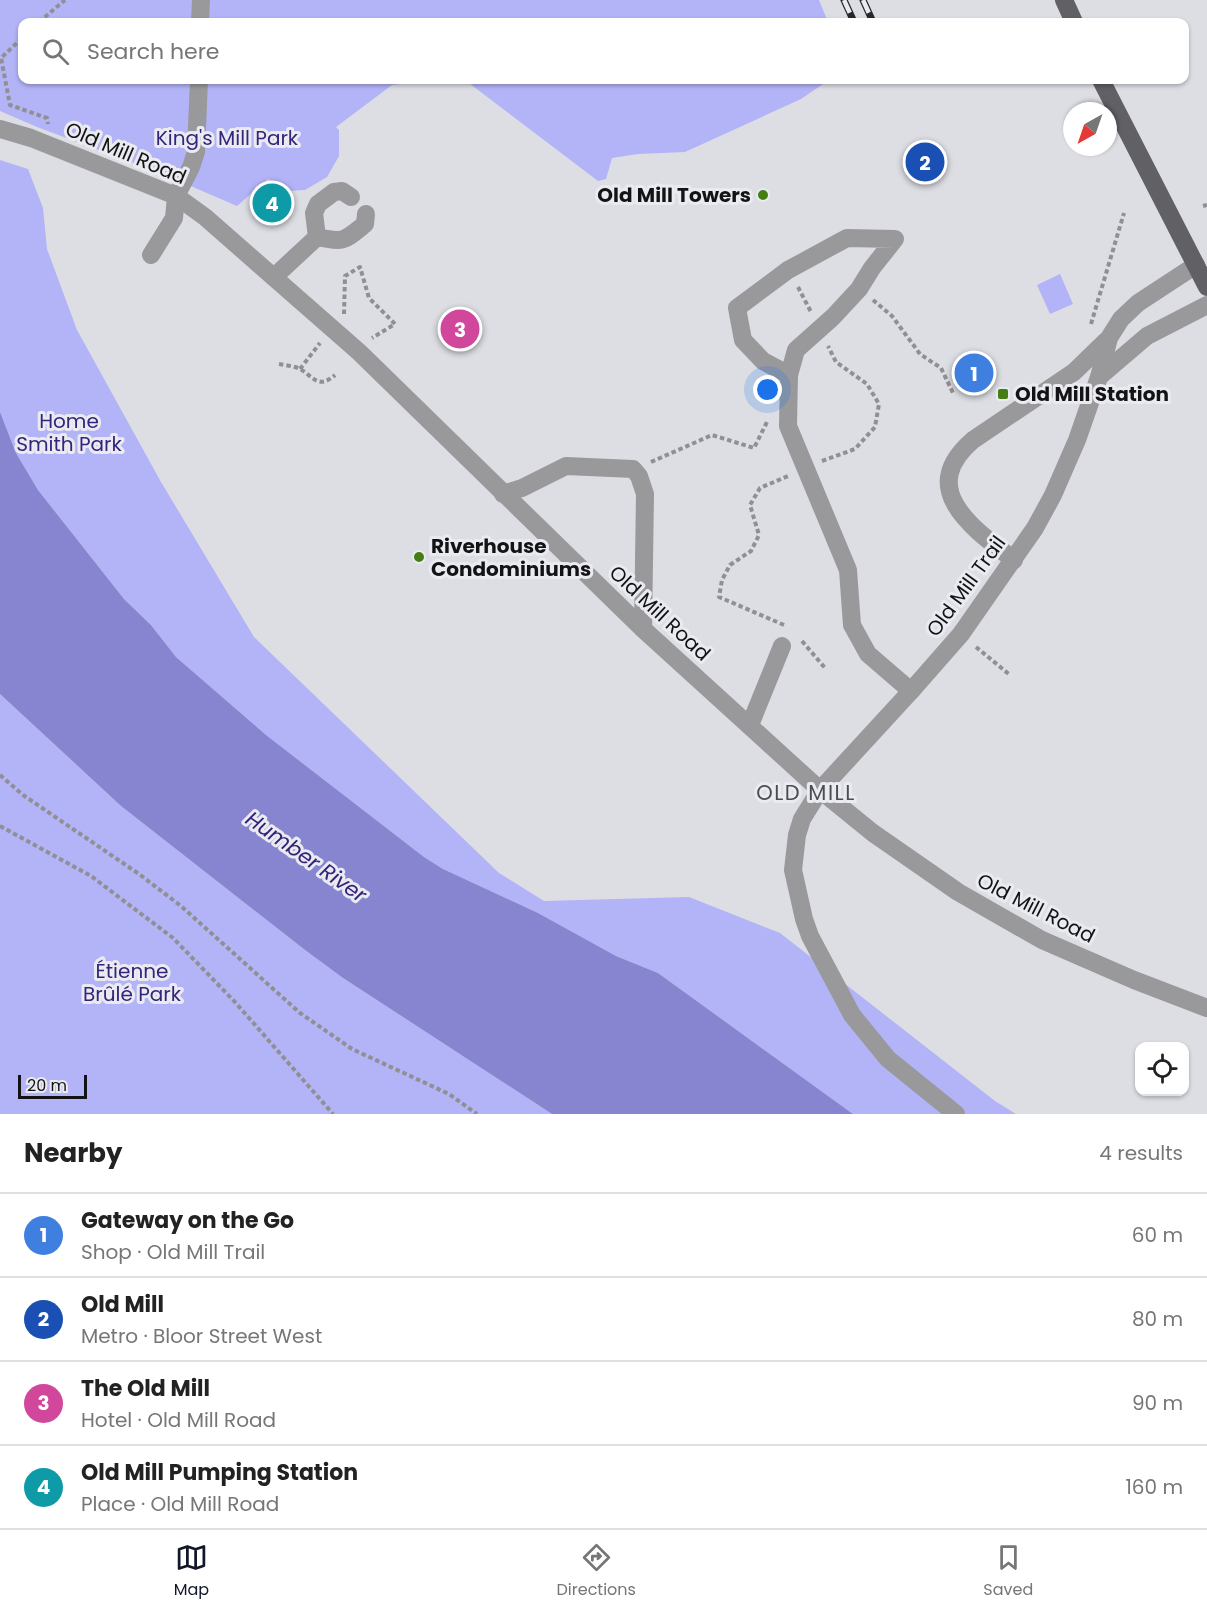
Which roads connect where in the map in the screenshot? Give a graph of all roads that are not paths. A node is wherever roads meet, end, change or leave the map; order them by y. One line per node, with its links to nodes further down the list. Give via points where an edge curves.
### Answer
1 (201, 0): 3 (street)
2 (1064, 0): 4 (main road)
3 (200, 18)
4 (1072, 18)
5 (199, 84): 8 (street, via 196,152)
6 (1103, 84): 13 (main road)
7 (0, 129): 8 (street, Old Mill Road)
8 (176, 196): 12 (street, via 174,218); 14 (street, Old Mill Road)
9 (351, 196): 11 (street, via 334,192 318,204 314,213)
10 (366, 214): 11 (street, via 365,224 349,238 338,242)
11 (317, 237): 14 (street)
12 (151, 255)
13 (1196, 265): 15 (main road); 17 (street, Old Mill Trail, via 1138,303)
14 (274, 277): 20 (street, Old Mill Road, via 347,342)
15 (1207, 287)
16 (1207, 304): 19 (street, via 1147,336)
17 (1109, 338): 19 (street, Old Mill Trail); 21 (street, via 1074,372 973,440 953,462 948,490 955,504 966,519)
18 (789, 375): 18 (street, via 763,362 743,340 737,308 788,270 847,238 895,239 859,289 796,350); 24 (street, via 788,426 848,570 852,625 868,654)
19 (1099, 377): 21 (street, Old Mill Trail, via 1053,495)
20 (503, 494): 22 (street, Old Mill Road); 22 (street, via 566,466 633,470 645,494)
21 (1014, 560): 24 (street, Old Mill Trail, via 961,634)
22 (643, 629): 25 (street, Old Mill Road)
23 (782, 646): 25 (street)
24 (911, 691): 26 (street, Old Mill Trail)
25 (750, 725): 26 (street, Old Mill Road)
26 (820, 790): 27 (street, Old Mill Road, via 873,833 958,892 1033,935); 28 (street, Old Mill Trail, via 802,819 793,870 810,936 852,1015 888,1059)
27 (1207, 1008)
28 (956, 1114)

